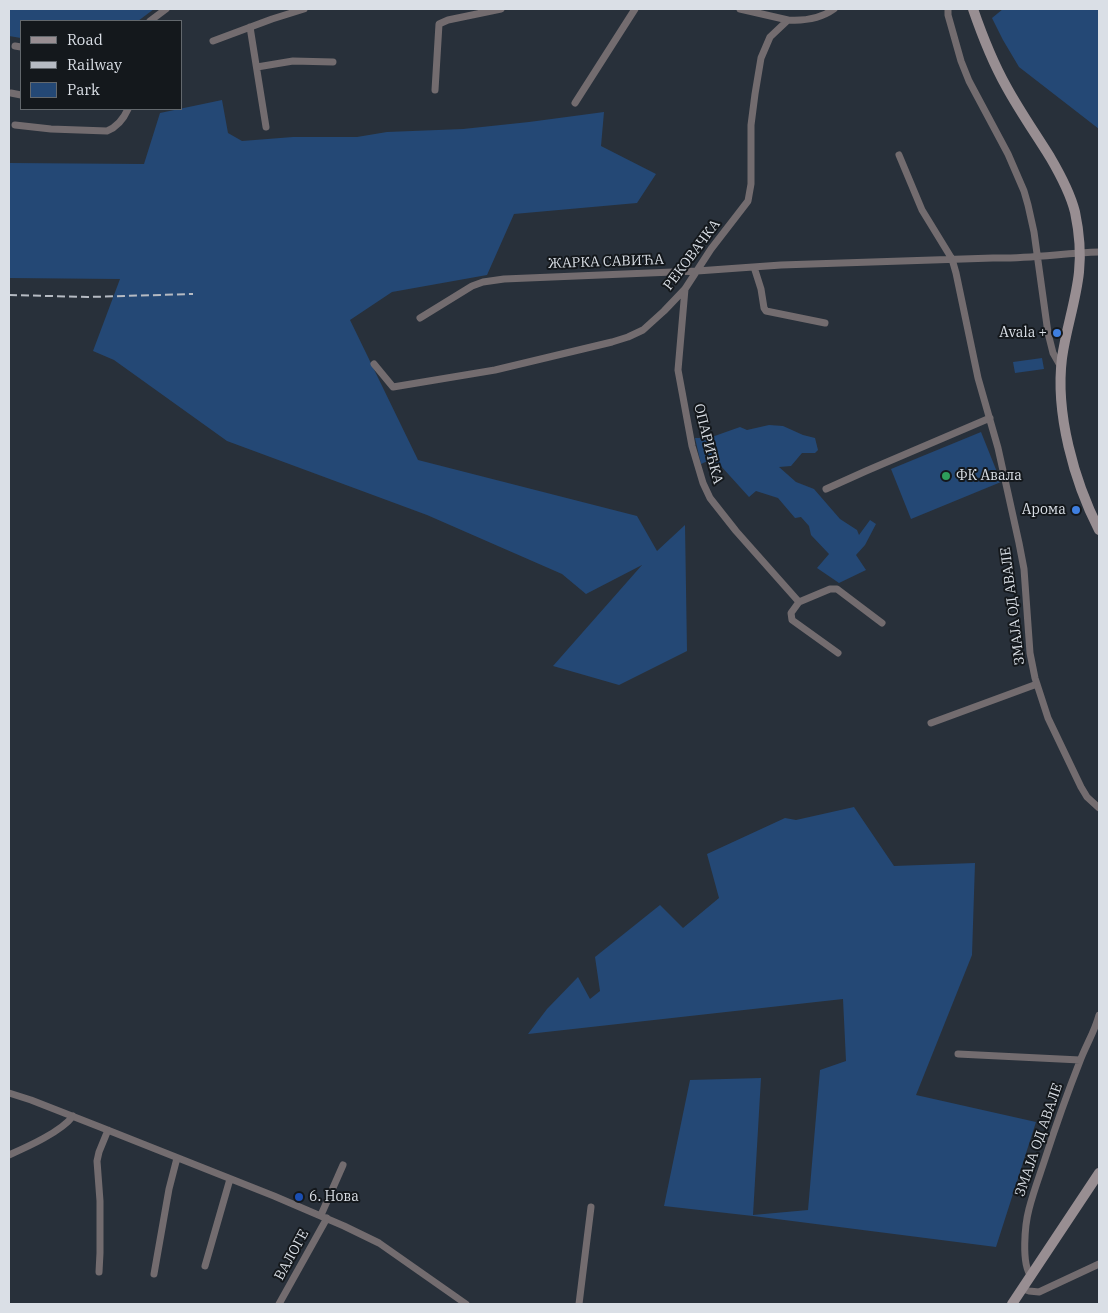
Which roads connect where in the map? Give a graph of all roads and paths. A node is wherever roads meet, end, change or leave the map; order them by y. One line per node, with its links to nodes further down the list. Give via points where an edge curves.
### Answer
1 (166, 9): 9 (street)
2 (304, 9): 11 (street)
3 (502, 9): 15 (street, via 440,24)
4 (635, 9): 18 (street)
5 (740, 9): 10 (street)
6 (834, 9): 10 (street, via 811,19)
7 (948, 9): 25 (street, via 969,81 1024,191)
8 (973, 9): 23 (main road, via 1005,85 1070,195)
9 (151, 20)
10 (788, 20): 28 (street, РЕКОВАЧКА, via 770,37 761,58 751,125 748,201)
11 (250, 27): 12 (street); 14 (street)
12 (213, 41)
13 (333, 62): 14 (street, via 292,61)
14 (257, 67): 21 (street)
15 (435, 90)
16 (11, 93): 17 (street)
17 (20, 95)
18 (575, 103)
19 (128, 110): 20 (street, via 107,131)
20 (15, 125)
21 (266, 127)
22 (899, 155): 26 (street, ЗМАЈА ОД АВАЛЕ, via 922,210)
23 (1080, 252): 24 (street, ЖАРКА САВИЋА); 25 (street, ЖАРКА САВИЋА); 33 (main road)
24 (1099, 252)
25 (1037, 256): 26 (street, ЖАРКА САВИЋА); 33 (street, via 1048,333)
26 (952, 260): 27 (street, ЖАРКА САВИЋА); 34 (street, ЗМАЈА ОД АВАЛЕ)
27 (754, 267): 28 (street, ЖАРКА САВИЋА); 31 (street, via 766,311)
28 (697, 271): 29 (street, РЕКОВАЧКА); 30 (street, ЖАРКА САВИЋА, via 483,282)
29 (685, 289): 32 (street, РЕКОВАЧКА, via 643,330 612,342 486,372 393,386); 37 (street, ОПАРИЋКА, via 678,370 692,446 703,483 726,518)
30 (420, 318)
31 (825, 324)
32 (374, 364)
33 (1061, 368): 36 (main road, via 1069,448)
34 (990, 418): 35 (street); 40 (street, ЗМАЈА ОД АВАЛЕ, via 1024,569 1027,630)
35 (826, 489)
36 (1099, 530)
37 (799, 602): 38 (street, via 830,589 838,589); 39 (street, via 791,613 792,620)
38 (882, 623)
39 (838, 653)
40 (1037, 684): 41 (street); 42 (street, ЗМАЈА ОД АВАЛЕ, via 1048,718 1081,787)
41 (931, 723)
42 (1099, 808)
43 (1099, 1015): 45 (street, ЗМАЈА ОД АВАЛЕ)
44 (958, 1054): 45 (street)
45 (1080, 1060): 60 (street, ЗМАЈА ОД АВАЛЕ, via 1028,1210 1025,1260)
46 (9, 1093): 47 (street)
47 (72, 1116): 48 (street); 49 (street, via 55,1131)
48 (108, 1130): 50 (street); 58 (street, via 97,1161)
49 (9, 1155)
50 (177, 1158): 53 (street); 59 (street)
51 (343, 1165): 55 (street, ВАЛОГЕ)
52 (1099, 1173): 60 (main road)
53 (230, 1179): 55 (street); 57 (street)
54 (591, 1207): 64 (street)
55 (324, 1217): 62 (street, ВАЛОГЕ); 63 (street, via 379,1243)
56 (1099, 1264): 61 (street, via 1039,1292)
57 (205, 1266)
58 (99, 1272)
59 (154, 1274)
60 (1031, 1276): 61 (main road)
61 (1023, 1289): 65 (main road)
62 (279, 1304)
63 (466, 1304)
64 (579, 1304)
65 (1012, 1304)

